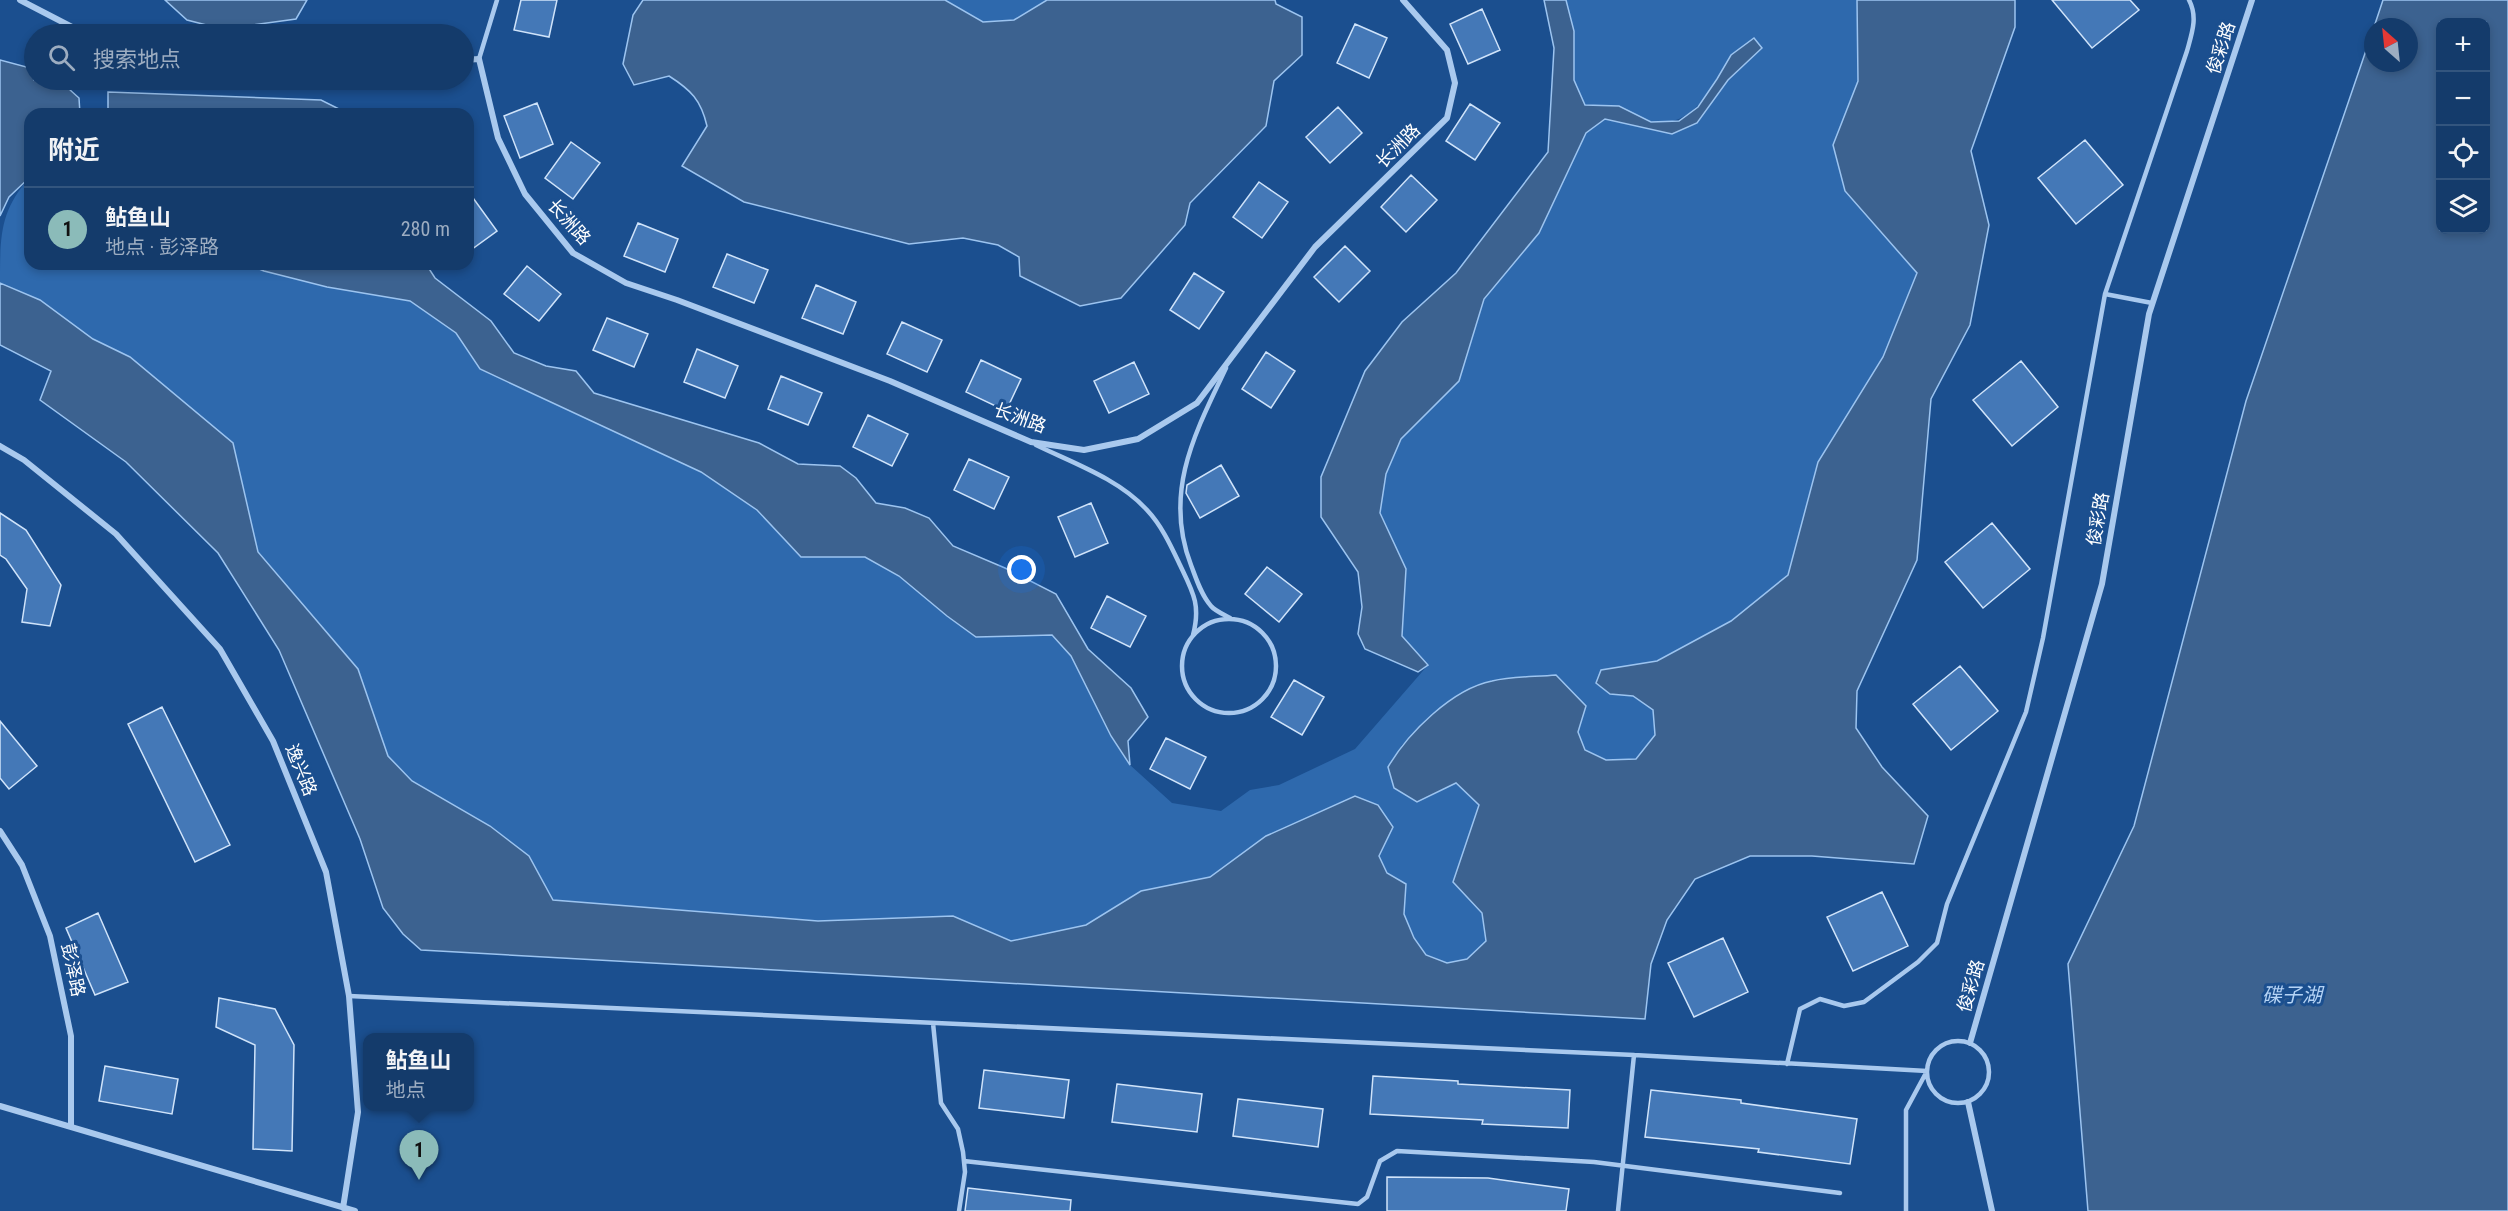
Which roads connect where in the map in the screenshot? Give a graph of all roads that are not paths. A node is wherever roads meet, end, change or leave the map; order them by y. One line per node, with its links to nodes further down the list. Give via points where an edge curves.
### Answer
1 (20, 0): 6 (street)
2 (497, 0): 8 (lane)
3 (1403, 0): 11 (street, 长洲路, via 1447,50 1455,83 1447,118 1315,247)
4 (2189, 0): 9 (lane, via 2194,10 2187,51)
5 (2252, 0): 10 (street, 俊彩路)
6 (66, 24)
7 (474, 59): 8 (street)
8 (479, 59): 12 (street, 长洲路, via 498,138 525,194 573,253 626,283 890,381)
9 (2105, 294): 10 (lane); 21 (lane, via 2026,712 1947,904 1937,943 1864,1002 1844,1006 1820,999 1800,1009)
10 (2152, 303): 19 (street, 俊彩路, via 2102,584)
11 (1231, 359): 12 (street, 长洲路, via 1197,404 1138,439 1084,450); 14 (lane, via 1196,431 1182,477 1180,517 1185,550 1198,584 1211,607)
12 (1031, 442): 15 (lane, via 1123,489 1147,510 1165,535 1193,591 1198,616)
13 (0, 446): 17 (street, 逸兴路, via 24,460 116,534 220,649 273,741 326,872)
14 (1230, 618): 15 (lane, via 1204,625); 15 (lane, via 1259,629 1270,641 1277,665 1271,690 1255,707 1234,714 1212,711 1188,692 1181,670 1182,654)
15 (1193, 635)
16 (0, 831): 25 (street, 彭泽路, via 22,865 50,936 71,1036)
17 (350, 996): 18 (lane); 29 (street, 逸兴路, via 358,1113)
18 (933, 1023): 20 (lane); 26 (lane, via 941,1103 958,1129)
19 (1970, 1043): 22 (lane, via 1950,1042 1941,1046 1929,1061); 23 (lane, via 1979,1049 1989,1068 1985,1088)
20 (1634, 1055): 21 (lane); 27 (lane)
21 (1787, 1064): 22 (lane)
22 (1927, 1071): 23 (lane, via 1928,1081 1939,1097); 33 (lane, via 1906,1110)
23 (1968, 1102): 34 (street)
24 (0, 1106): 25 (street)
25 (71, 1127): 29 (street)
26 (964, 1161): 27 (lane, via 1358,1204 1367,1197 1380,1161 1397,1151); 31 (lane)
27 (1623, 1166): 28 (lane); 32 (lane)
28 (1840, 1193)
29 (343, 1208): 30 (street)
30 (355, 1211)
31 (959, 1211)
32 (1618, 1211)
33 (1906, 1211)
34 (1992, 1211)

